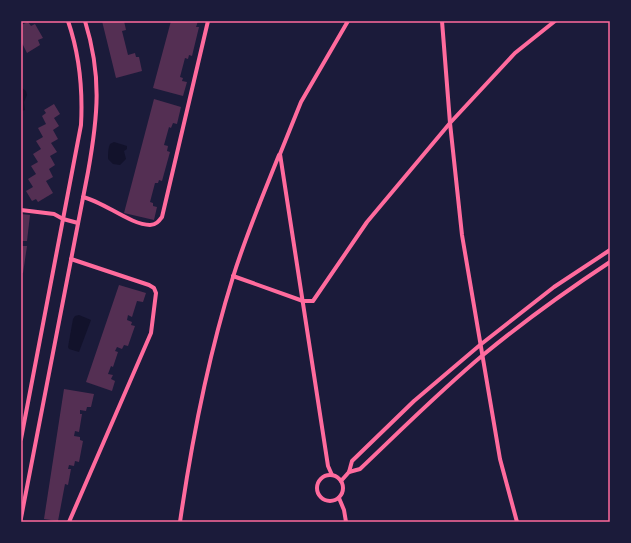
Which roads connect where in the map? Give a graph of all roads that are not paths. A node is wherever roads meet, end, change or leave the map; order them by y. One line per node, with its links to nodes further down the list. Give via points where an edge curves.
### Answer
1 (68, 21): 11 (street, via 78,54 82,104 81,125)
2 (85, 21): 9 (street, via 95,64 97,106)
3 (208, 21): 9 (street, via 160,221 149,225 136,221)
4 (348, 21): 8 (street, via 301,102)
5 (442, 21): 7 (street)
6 (556, 21): 7 (street, via 515,53)
7 (450, 123): 17 (street, via 367,222 313,301); 18 (street, via 462,235)
8 (280, 154): 16 (street); 17 (street)
9 (83, 197): 12 (street)
10 (21, 210): 11 (street, via 54,214)
11 (63, 220): 12 (street); 20 (street)
12 (78, 223): 14 (street)
13 (610, 250): 18 (street, via 554,287)
14 (71, 259): 25 (street); 26 (street, via 150,285 156,293 152,333)
15 (610, 262): 19 (street, via 559,296)
16 (233, 276): 17 (street); 27 (street, via 211,352 198,410)
17 (303, 301): 22 (street, via 328,466)
18 (480, 345): 19 (street); 21 (street, via 414,401 352,461)
19 (482, 356): 21 (street, via 360,470); 29 (street, via 500,459)
20 (21, 439)
21 (350, 472): 23 (street)
22 (332, 475): 23 (street); 24 (street, via 320,479 317,483 317,492 326,501)
23 (340, 480): 24 (street, via 343,488)
24 (339, 498): 28 (street)
25 (21, 518)
26 (69, 522)
27 (180, 522)
28 (346, 522)
29 (517, 522)

